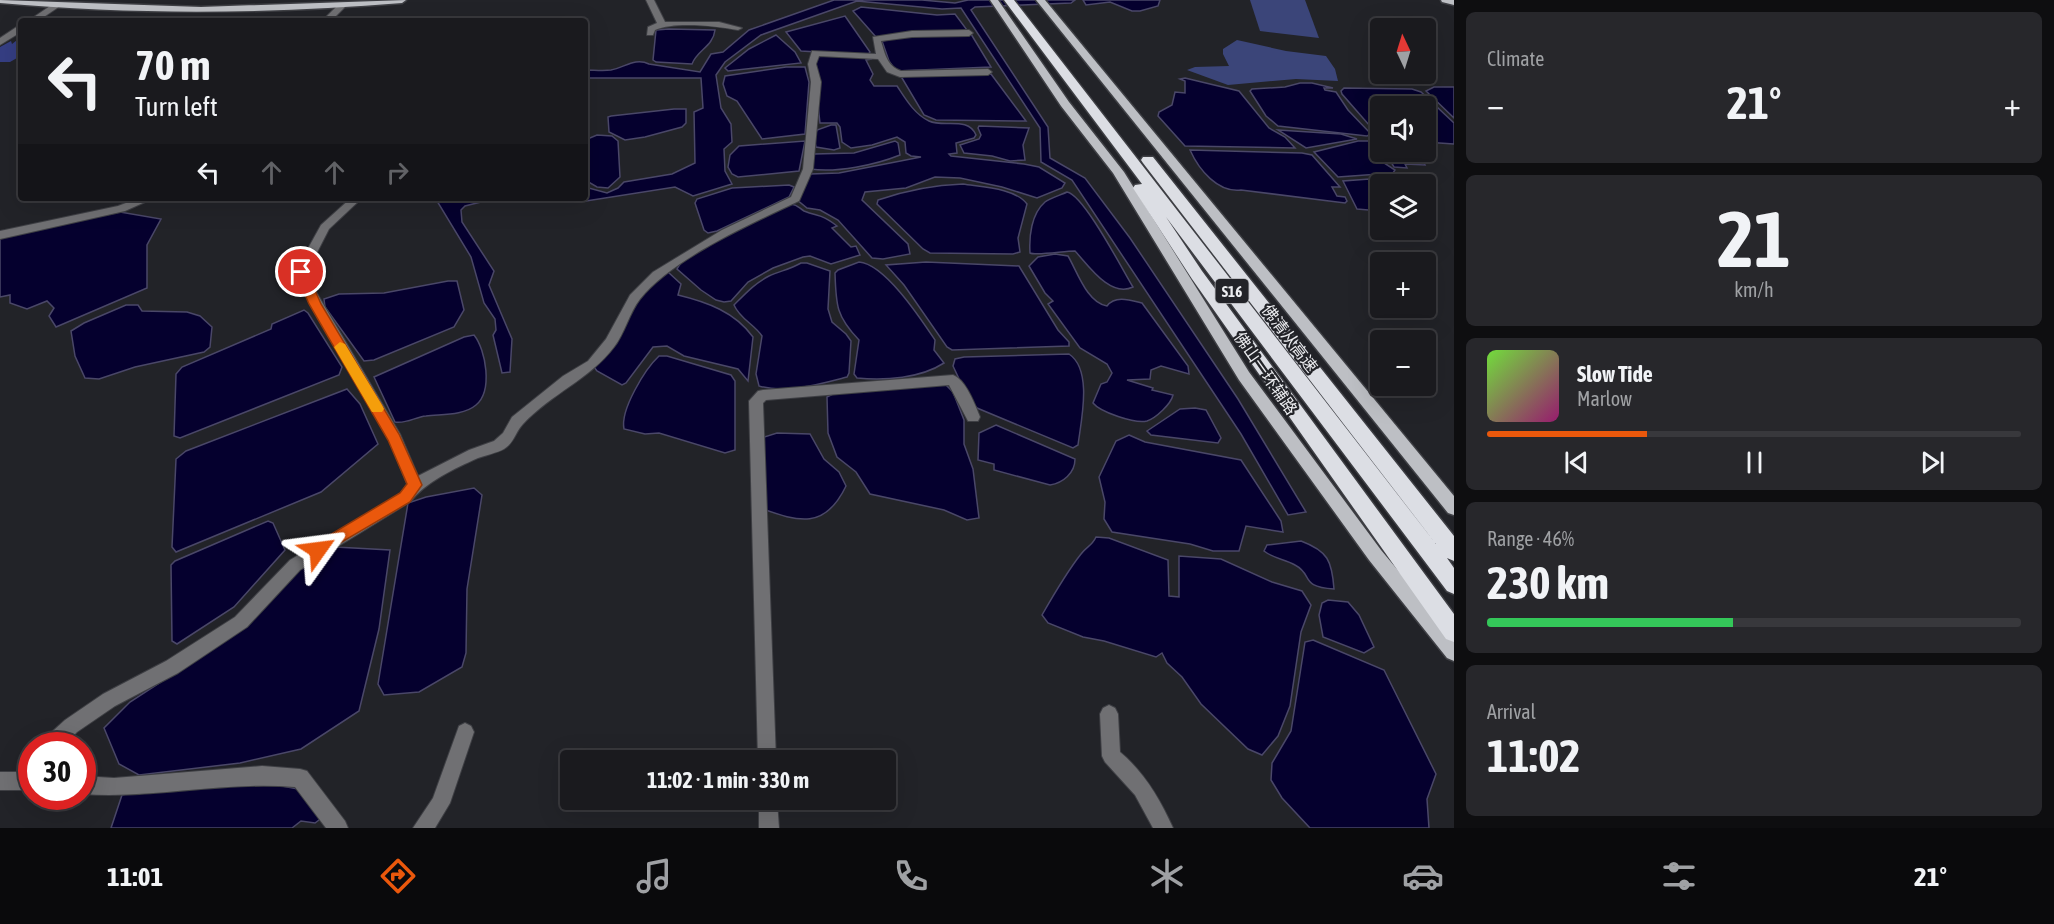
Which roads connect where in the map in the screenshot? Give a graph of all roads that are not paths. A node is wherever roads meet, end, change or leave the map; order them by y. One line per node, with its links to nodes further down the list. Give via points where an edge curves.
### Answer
1 (0, 0): 10 (main road)
2 (147, 0): 3 (main road)
3 (257, 0)
4 (402, 0): 11 (main road)
5 (650, 0): 16 (street)
6 (985, 0): 13 (main road, 佛山一环辅路)
7 (1023, 0): 12 (highway, 佛清从高速 / S16)
8 (1445, 0): 9 (main road)
9 (1454, 2)
10 (56, 6): 11 (main road, via 210,10); 14 (street)
11 (342, 6): 15 (street)
12 (1043, 6): 25 (main road); 25 (main road, via 1075,31 1113,77); 32 (highway, 佛清从高速 / S16)
13 (1000, 7): 24 (highway, 佛清从高速 / S16); 35 (main road, 佛山一环辅路, via 1065,104 1118,172 1244,376 1375,555)
14 (37, 18)
15 (329, 18)
16 (662, 24): 17 (street); 19 (street)
17 (738, 28)
18 (18, 30): 21 (street)
19 (650, 33)
20 (969, 33): 22 (street, via 876,39)
21 (0, 42)
22 (881, 57): 23 (street, via 890,70 900,74); 30 (street, via 815,54 808,169 795,199 726,232 657,275 634,298 611,342 593,364 517,421 499,445)
23 (988, 72)
24 (1093, 109): 33 (highway, 佛清从高速 / S16); 34 (highway, via 1197,275)
25 (1143, 125): 31 (main road)
26 (141, 201): 28 (street, via 121,209)
27 (354, 201): 30 (street, via 325,227 301,272 394,438)
28 (0, 235)
29 (973, 417): 39 (street, via 953,380 763,395 756,401)
30 (415, 485): 37 (street, via 405,498 295,565 241,621 172,667 109,700)
31 (1454, 507)
32 (1454, 552)
33 (1454, 584)
34 (1454, 632)
35 (1454, 652)
36 (1109, 714): 47 (street, via 1111,756 1127,768)
37 (64, 732)
38 (465, 732): 45 (street, via 441,803)
39 (766, 750)
40 (18, 778): 41 (street)
41 (0, 781)
42 (96, 786): 44 (street, via 262,775 300,778)
43 (768, 810): 46 (street)
44 (338, 828)
45 (423, 828)
46 (769, 828)
47 (1163, 828)

